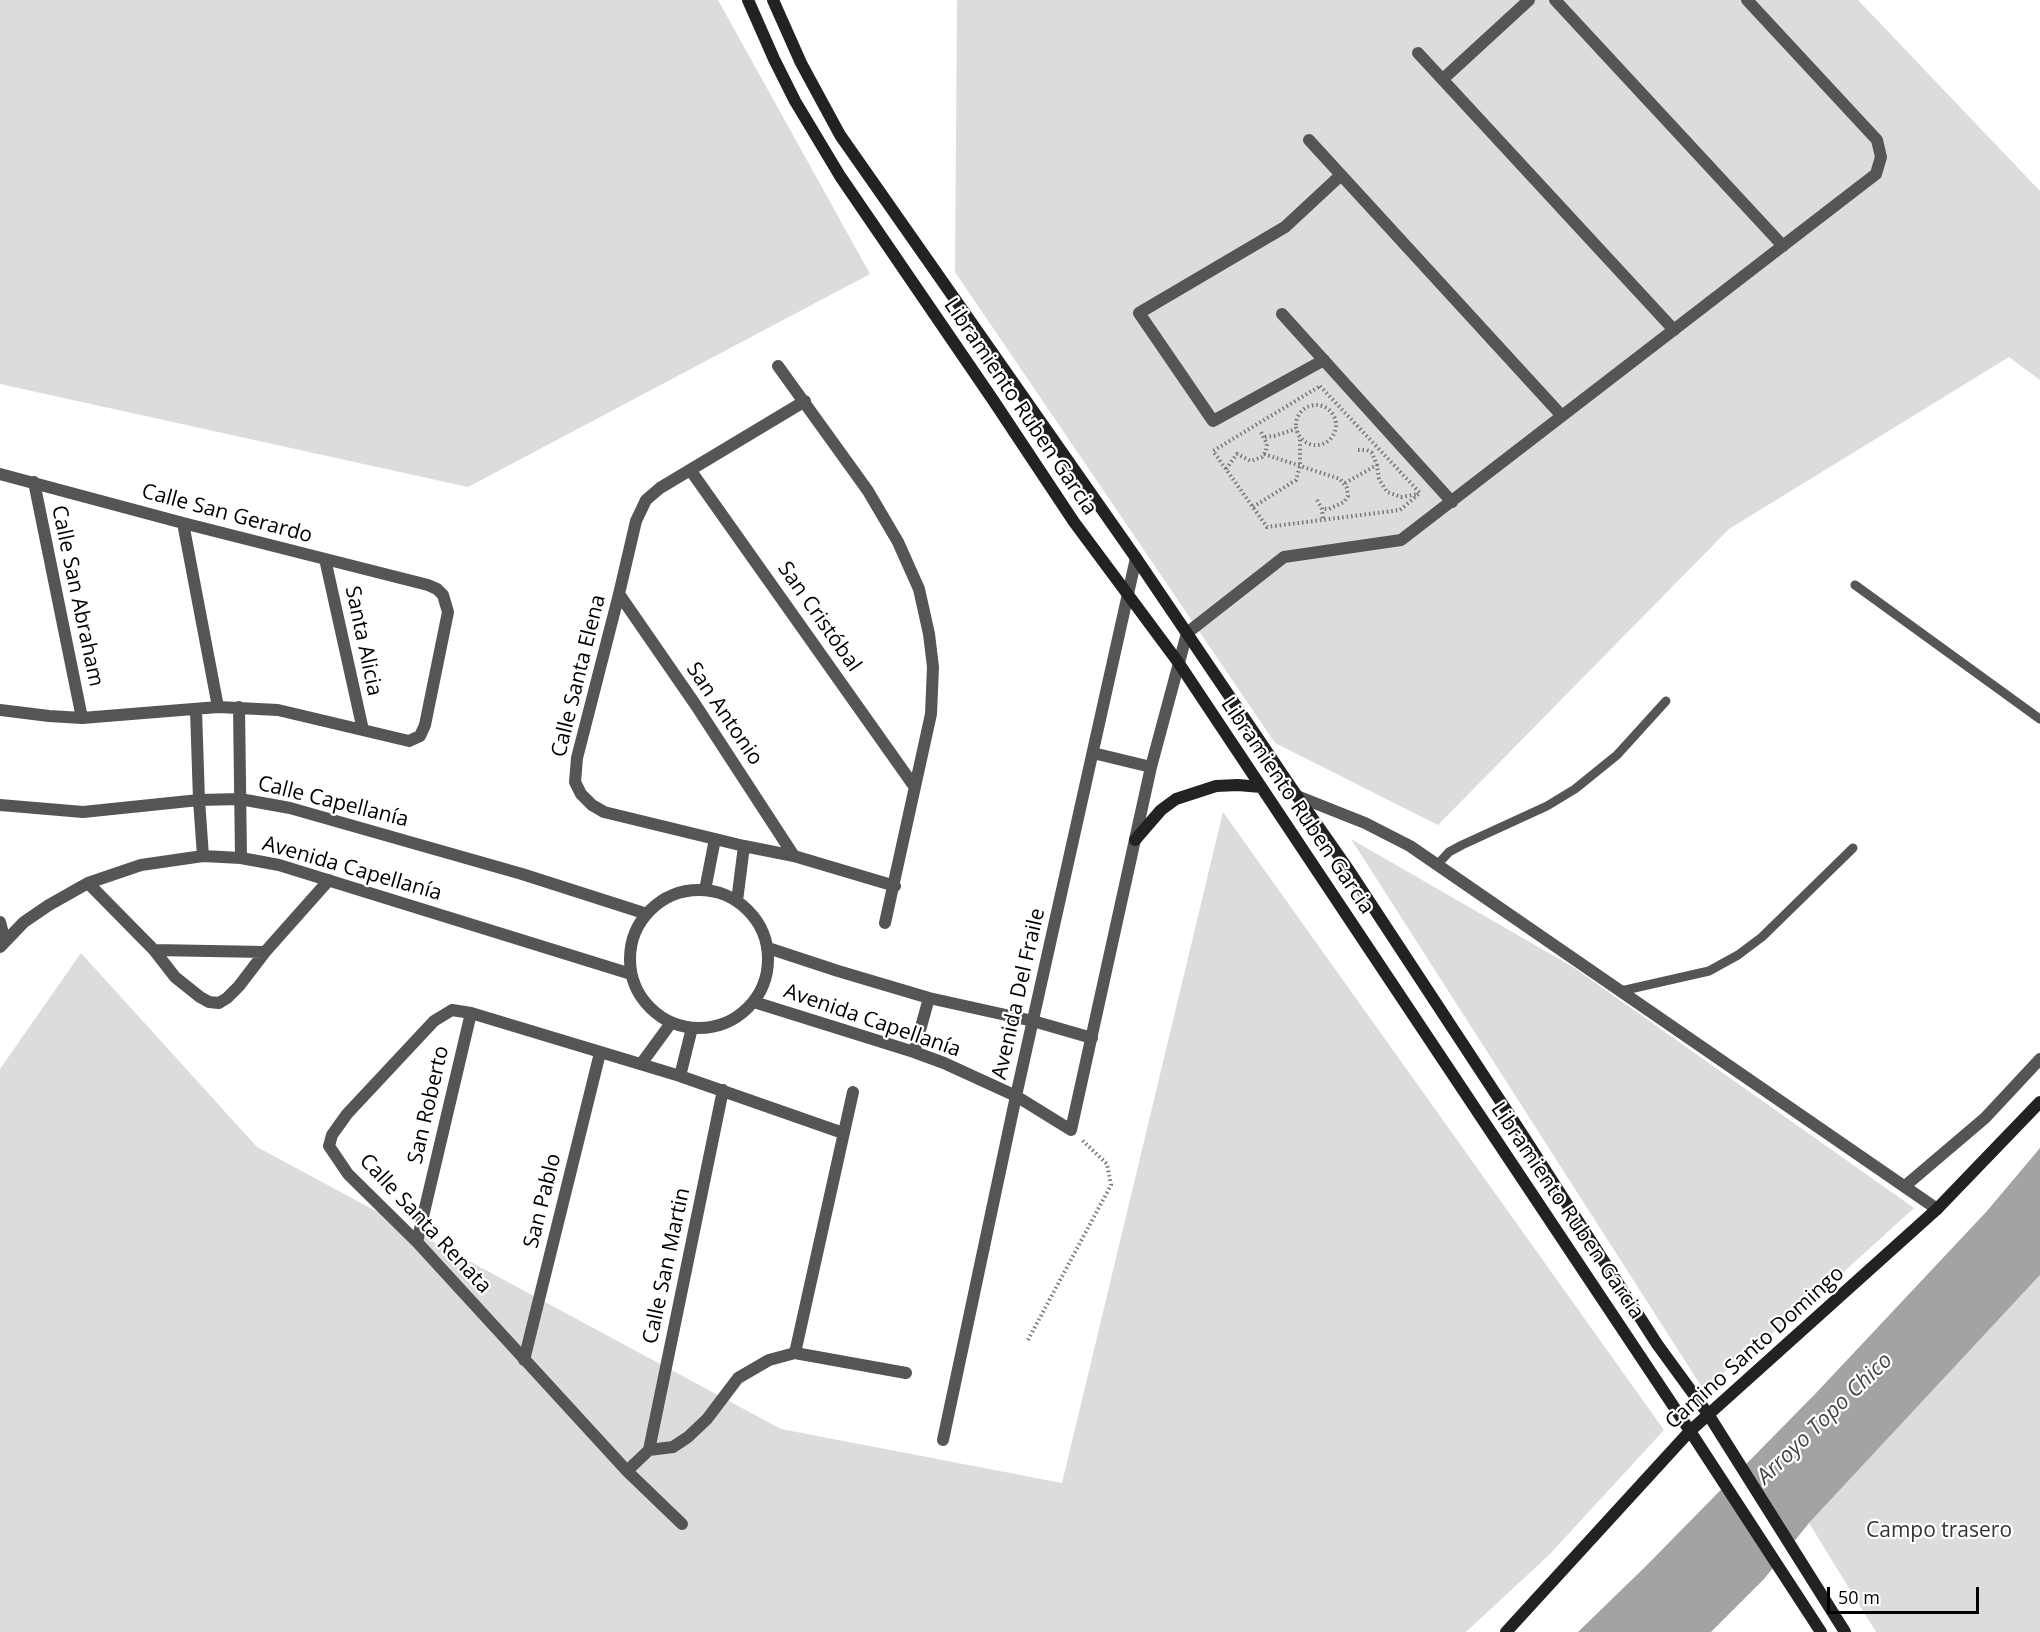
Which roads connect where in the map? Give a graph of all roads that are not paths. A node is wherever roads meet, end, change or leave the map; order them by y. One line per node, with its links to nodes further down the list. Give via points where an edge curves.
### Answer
1 (748, 0): 26 (street, Libramiento Ruben Garcia, via 795,101 840,177)
2 (773, 0): 22 (street, Libramiento Ruben Garcia, via 840,135)
3 (1529, 0): 7 (street)
4 (1555, 0): 10 (street)
5 (1747, 0): 10 (street, via 1877,140 1881,157 1876,174)
6 (1418, 53): 7 (street)
7 (1443, 79): 12 (street)
8 (1309, 140): 9 (street)
9 (1341, 175): 13 (street, via 1285,227 1139,313 1213,422); 16 (street)
10 (1783, 246): 12 (street)
11 (1282, 314): 13 (street)
12 (1674, 330): 16 (street)
13 (1324, 360): 20 (street)
14 (778, 366): 15 (street)
15 (805, 401): 17 (street, Calle Santa Elena); 39 (street, via 868,491 919,589 933,667 931,714)
16 (1562, 416): 20 (street)
17 (691, 471): 25 (street, Calle Santa Elena, via 646,500 636,521); 39 (street, San Cristóbal)
18 (0, 474): 19 (street, Calle San Gerardo)
19 (34, 482): 21 (street, Calle San Gerardo); 34 (street, Calle San Abraham)
20 (1452, 501): 27 (street, via 1401,540 1284,557)
21 (183, 523): 23 (street, Calle San Gerardo); 30 (street)
22 (1136, 558): 26 (street, Avenida Del Fraile); 27 (street, Libramiento Ruben Garcia)
23 (325, 559): 36 (street, Santa Alicia); 36 (street, Calle San Gerardo, via 428,585 442,595 448,612 425,725 416,739 401,741)
24 (1855, 585): 35 (lane)
25 (619, 594): 45 (street, Calle Santa Elena, via 575,782 580,794 604,812); 50 (street, San Antonio)
26 (1127, 594): 28 (street, Libramiento Ruben Garcia); 37 (street, Avenida Del Fraile)
27 (1187, 633): 28 (street); 41 (street, Libramiento Ruben Garcia)
28 (1178, 662): 38 (street); 40 (street, Libramiento Ruben Garcia)
29 (1666, 701): 52 (lane, via 1617,755 1575,789 1449,852)
30 (218, 707): 31 (street); 33 (street)
31 (239, 707): 36 (street, via 278,710); 42 (street)
32 (0, 710): 34 (street)
33 (196, 710): 34 (street); 43 (street)
34 (82, 718)
35 (2040, 719)
36 (363, 730)
37 (1093, 753): 38 (street); 70 (street, Avenida Del Fraile)
38 (1151, 767): 46 (street)
39 (914, 786): 55 (street)
40 (1261, 787): 46 (street, via 1216,786 1176,799); 91 (street, Libramiento Ruben Garcia)
41 (1297, 796): 52 (street, via 1365,823); 90 (street, Libramiento Ruben Garcia, via 1657,1344)
42 (240, 799): 43 (street, Calle Capellanía); 51 (street); 58 (street, Calle Capellanía, via 338,820)
43 (199, 800): 44 (street, Calle Capellanía, via 83,812); 49 (street)
44 (0, 805)
45 (715, 839): 47 (street, Calle Santa Elena); 56 (street)
46 (1135, 840): 73 (street)
47 (744, 846): 50 (street, Calle Santa Elena); 57 (street)
48 (1852, 848): 66 (lane, via 1762,937 1738,955 1709,971)
49 (203, 856): 51 (street, Avenida Capellanía); 54 (street, Avenida Capellanía, via 141,865)
50 (794, 856): 55 (street, Calle Santa Elena)
51 (241, 858): 53 (street, Avenida Capellanía)
52 (1438, 864): 66 (street)
53 (329, 880): 64 (street); 65 (street, Avenida Capellanía)
54 (88, 883): 61 (street, Avenida Capellanía, via 24,922); 63 (street)
55 (894, 886): 60 (street)
56 (705, 890): 57 (street); 58 (street, via 663,900)
57 (737, 901): 62 (street, via 762,930)
58 (647, 914): 65 (street, via 635,932)
59 (0, 922): 61 (street, Avenida Capellanía)
60 (885, 923)
61 (2, 944)
62 (768, 948): 67 (street, Avenida Capellanía); 68 (street, via 764,985)
63 (154, 950): 64 (street); 64 (street, via 175,977 200,997 219,1003 239,986)
64 (265, 952)
65 (631, 974): 71 (street, via 652,1011)
66 (1621, 991): 84 (street)
67 (929, 998): 70 (street, Avenida Capellanía); 74 (street)
68 (754, 1002): 72 (street, via 737,1017 715,1027); 74 (street, Avenida Capellanía)
69 (471, 1013): 75 (street, Calle Santa Renata); 86 (street, San Roberto); 86 (street, Calle Santa Renata, via 452,1010 434,1021 355,1106 332,1135 329,1146 348,1174)
70 (1033, 1021): 73 (street, Avenida Capellanía); 81 (street, Avenida Del Fraile)
71 (671, 1023): 72 (street); 77 (street)
72 (692, 1028): 78 (street)
73 (1092, 1038): 81 (street, Avenida Capellanía, via 1071,1130)
74 (914, 1052): 81 (street, Avenida Capellanía)
75 (600, 1053): 77 (street, Calle Santa Renata); 88 (street, San Pablo)
76 (2040, 1059): 84 (street, via 1985,1118)
77 (641, 1064): 78 (street, Calle Santa Renata)
78 (680, 1076): 79 (street, Calle Santa Renata)
79 (723, 1090): 83 (street, Calle Santa Renata); 93 (street, Calle San Martin)
80 (853, 1092): 83 (street)
81 (1016, 1096): 92 (street, Avenida Del Fraile)
82 (2040, 1102): 85 (street, Camino Santo Domingo)
83 (843, 1133): 87 (street)
84 (1905, 1185): 85 (street)
85 (1937, 1209): 90 (street, Camino Santo Domingo)
86 (417, 1242): 88 (street, Calle Santa Renata)
87 (795, 1353): 89 (street); 93 (street, via 750,1369 688,1437 674,1447)
88 (524, 1360): 94 (street, Calle Santa Renata)
89 (906, 1373)
90 (1708, 1414): 91 (street, Camino Santo Domingo); 98 (street, Libramiento Ruben Garcia)
91 (1690, 1431): 96 (street, Camino Santo Domingo); 97 (street, Libramiento Ruben Garcia)
92 (943, 1440)
93 (649, 1450): 94 (street)
94 (627, 1471): 95 (street, Calle Santa Renata)
95 (681, 1524)
96 (1506, 1632)
97 (1821, 1632)
98 (1845, 1632)

